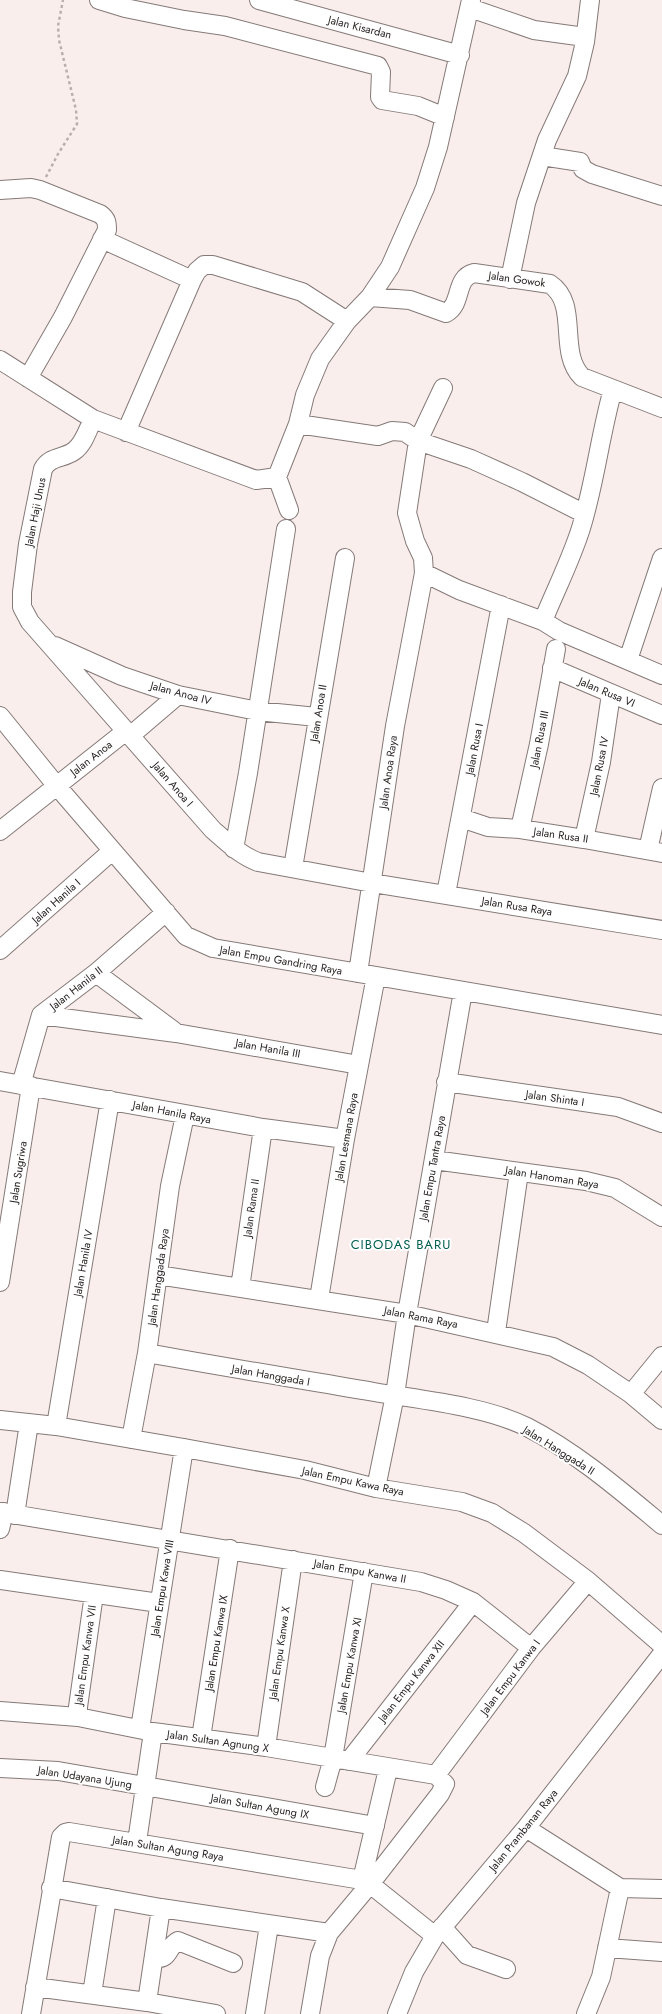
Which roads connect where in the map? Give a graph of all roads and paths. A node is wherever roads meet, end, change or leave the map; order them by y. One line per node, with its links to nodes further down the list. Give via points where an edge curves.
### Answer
1 (63, 0): 12 (path, via 58,40 76,110 77,124)
2 (99, 0): 5 (street)
3 (259, 0): 8 (street, Jalan Kisardan)
4 (590, 0): 7 (street)
5 (127, 4): 9 (street, via 184,20 225,26 378,66 381,72 382,100 418,106)
6 (471, 4): 7 (street, via 534,30); 8 (street)
7 (585, 38): 10 (street, via 577,76)
8 (460, 55): 9 (street)
9 (445, 117): 17 (street, via 425,188 390,267)
10 (542, 156): 13 (street, via 580,162 583,170 592,174); 15 (street, via 526,204)
11 (0, 190): 12 (street)
12 (40, 190): 14 (street, via 106,218 107,230)
13 (662, 196)
14 (102, 239): 16 (street); 20 (street, via 63,317)
15 (510, 279): 17 (street, Jalan Gowok, via 468,274 464,277 454,306 446,313 410,300); 22 (street, Jalan Gowok, via 550,284 557,288 564,302 570,353 576,370 582,377)
16 (192, 280): 18 (street, via 204,265 213,265 302,292); 26 (street)
17 (370, 297): 18 (street)
18 (347, 321): 25 (street, via 320,359 305,395)
19 (0, 360): 20 (street)
20 (28, 378): 24 (street)
21 (443, 388): 27 (street)
22 (613, 389): 23 (street, Jalan Gowok); 30 (street)
23 (662, 408)
24 (93, 419): 26 (street); 36 (street, Jalan Haji Unus, via 82,443 75,451 49,460 43,469 28,544)
25 (298, 424): 27 (street, via 378,436 397,430); 28 (street)
26 (126, 432): 28 (street, via 256,480)
27 (418, 441): 30 (street, via 471,459); 34 (street, via 407,517 419,552 424,558)
28 (277, 477): 29 (street)
29 (290, 510)
30 (585, 514): 37 (street)
31 (286, 529): 45 (street)
32 (345, 558): 48 (street, Jalan Anoa II)
33 (662, 558): 40 (street)
34 (424, 573): 35 (street, via 459,590); 60 (street, Jalan Anoa Raya, via 395,726)
35 (501, 605): 37 (street); 52 (street, Jalan Rusa I)
36 (22, 607): 38 (street, Jalan Anoa I, via 30,622)
37 (542, 621): 40 (street, via 559,631)
38 (51, 644): 44 (street, Jalan Anoa IV, via 122,676); 49 (street, Jalan Anoa I)
39 (556, 648): 41 (street, Jalan Rusa III)
40 (628, 660): 42 (street)
41 (552, 668): 43 (street, Jalan Rusa VI); 53 (street, Jalan Rusa III, via 540,744)
42 (662, 674)
43 (611, 694): 46 (street, Jalan Rusa VI); 55 (street, Jalan Rusa IV, via 601,762)
44 (178, 695): 45 (street, Jalan Anoa IV); 49 (street, Jalan Anoa)
45 (257, 711): 48 (street, Jalan Anoa IV); 56 (street)
46 (662, 715)
47 (0, 716): 50 (street, Jalan Empu Gandring Raya)
48 (317, 717): 59 (street, Jalan Anoa II)
49 (128, 733): 50 (street, Jalan Anoa); 56 (street, Jalan Anoa I, via 213,830)
50 (56, 785): 54 (street, Jalan Anoa); 57 (street, Jalan Empu Gandring Raya)
51 (662, 788): 58 (street)
52 (461, 818): 53 (street, Jalan Rusa II, via 488,827); 61 (street, Jalan Rusa I)
53 (520, 829): 55 (street, Jalan Rusa II)
54 (0, 831)
55 (584, 838): 58 (street, Jalan Rusa II)
56 (234, 849): 59 (street, Jalan Anoa I, via 258,862)
57 (112, 850): 62 (street, Jalan Empu Gandring Raya); 64 (street, Jalan Hanila I)
58 (655, 852)
59 (293, 868): 60 (street, Jalan Anoa I)
60 (372, 883): 61 (street, Jalan Rusa Raya); 66 (street, Jalan Anoa Raya)
61 (446, 894): 63 (street, Jalan Rusa Raya)
62 (166, 912): 65 (street, Jalan Hanila II); 66 (street, Jalan Empu Gandring Raya, via 186,936 213,948)
63 (662, 930)
64 (0, 950)
65 (96, 973): 68 (street, Jalan Hanila II); 70 (street, Jalan Hanila III)
66 (367, 974): 67 (street, Jalan Empu Gandring Raya); 71 (street, Jalan Lesmana Raya)
67 (463, 991): 69 (street, Jalan Empu Gandring Raya); 73 (street, Jalan Empu Tantra Raya)
68 (41, 1015): 70 (street, Jalan Hanila III); 74 (street, Jalan Hanila II)
69 (662, 1026)
70 (176, 1033): 71 (street, Jalan Hanila III)
71 (359, 1065): 79 (street, Jalan Lesmana Raya)
72 (0, 1081): 74 (street, Jalan Hanila Raya)
73 (446, 1082): 77 (street, Jalan Shinta I, via 618,1107); 80 (street, Jalan Empu Tantra Raya)
74 (26, 1086): 75 (street, Jalan Hanila Raya); 84 (street, Jalan Sugriwa)
75 (110, 1100): 76 (street, Jalan Hanila Raya); 96 (street, Jalan Hanila IV)
76 (185, 1115): 78 (street, Jalan Hanila Raya); 83 (street, Jalan Hanggada Raya, via 170,1186)
77 (662, 1123)
78 (263, 1128): 79 (street, Jalan Hanila Raya); 85 (street, Jalan Rama II)
79 (345, 1139): 86 (street, Jalan Lesmana Raya)
80 (434, 1160): 81 (street, Jalan Hanoman Raya); 87 (street, Jalan Empu Tantra Raya)
81 (519, 1172): 82 (street, Jalan Hanoman Raya, via 586,1181 615,1188); 88 (street)
82 (662, 1217)
83 (158, 1275): 85 (street, Jalan Rama Raya); 89 (street, Jalan Hanggada Raya)
84 (0, 1282)
85 (240, 1288): 86 (street, Jalan Rama Raya)
86 (319, 1299): 87 (street, Jalan Rama Raya)
87 (407, 1314): 88 (street, Jalan Rama Raya); 92 (street, Jalan Empu Tantra Raya)
88 (496, 1332): 91 (street, Jalan Rama Raya, via 553,1347 588,1365)
89 (147, 1353): 92 (street, Jalan Hanggada I); 97 (street, Jalan Hanggada Raya)
90 (662, 1356): 91 (street)
91 (631, 1394): 94 (street, Jalan Rama Raya)
92 (395, 1395): 99 (street, Jalan Empu Tantra Raya); 101 (street, Jalan Hanggada II, via 488,1413 527,1427 615,1486)
93 (0, 1420): 95 (street, Jalan Empu Kawa Raya)
94 (662, 1420)
95 (29, 1423): 96 (street, Jalan Empu Kawa Raya); 100 (street)
96 (56, 1426): 97 (street, Jalan Empu Kawa Raya)
97 (132, 1439): 98 (street, Jalan Empu Kawa Raya)
98 (184, 1448): 99 (street, Jalan Empu Kawa Raya, via 305,1470); 102 (street, Jalan Empu Kawa VIII)
99 (376, 1488): 107 (street, Jalan Empu Kawa Raya, via 462,1502 492,1513 524,1533)
100 (5, 1517): 102 (street, Jalan Empu Kanwa II)
101 (662, 1525)
102 (170, 1539): 103 (street, Jalan Empu Kanwa II); 110 (street, Jalan Empu Kawa VIII)
103 (230, 1549): 104 (street, Jalan Empu Kanwa II); 117 (street, Jalan Empu Kanwa IX)
104 (293, 1560): 105 (street, Jalan Empu Kanwa II); 118 (street, Jalan Empu Kanwa X)
105 (364, 1572): 109 (street, Jalan Empu Kanwa II, via 421,1582); 119 (street, Jalan Empu Kanwa XI)
106 (0, 1580): 108 (street)
107 (588, 1581): 111 (street, Jalan Empu Kawa Raya); 112 (street, Jalan Empu Kanwa I)
108 (94, 1594): 110 (street); 115 (street, Jalan Empu Kanwa VII)
109 (473, 1602): 112 (street, Jalan Empu Kanwa II); 119 (street, Jalan Empu Kanwa XII, via 409,1682)
110 (159, 1603): 116 (street, Jalan Empu Kawa VIII)
111 (662, 1645)
112 (531, 1648): 122 (street, Jalan Empu Kanwa I)
113 (662, 1654): 126 (street, Jalan Prambanan Raya)
114 (0, 1711): 115 (street, Jalan Sultan Agnung X)
115 (78, 1717): 116 (street, Jalan Sultan Agnung X)
116 (147, 1730): 117 (street, Jalan Sultan Agnung X); 123 (street, Jalan Empu Kawa VIII)
117 (201, 1738): 118 (street, Jalan Sultan Agnung X)
118 (266, 1747): 119 (street, Jalan Sultan Agnung X)
119 (341, 1759): 121 (street, Jalan Sultan Agnung X); 124 (street, Jalan Empu Kanwa XI)
120 (0, 1768): 123 (street, Jalan Udayana Ujung, via 58,1771)
121 (388, 1769): 122 (street, Jalan Sultan Agnung X); 125 (street)
122 (436, 1775): 128 (street, via 444,1781 444,1788)
123 (145, 1787): 125 (street, Jalan Sultan Agung IX); 127 (street, Jalan Empu Kawa VIII)
124 (325, 1787)
125 (375, 1826): 128 (street)
126 (526, 1828): 130 (street); 135 (street, Jalan Prambanan Raya)
127 (137, 1842): 128 (street, Jalan Sultan Agung Raya); 129 (street, Jalan Sultan Agung Raya, via 65,1833 61,1837)
128 (366, 1882): 135 (street, Jalan Sultan Agung Raya); 136 (street)
129 (51, 1888): 132 (street); 142 (street, Jalan Sultan Agung Raya)
130 (620, 1888): 131 (street); 137 (street)
131 (662, 1889)
132 (107, 1898): 133 (street); 143 (street)
133 (161, 1908): 134 (street); 139 (street)
134 (269, 1925): 136 (street); 147 (street)
135 (438, 1931): 141 (street, Jalan Sultan Agung Raya, via 467,1955); 149 (street, Jalan Prambanan Raya, via 414,1972)
136 (329, 1933): 148 (street, via 320,1956)
137 (607, 1948): 138 (street); 150 (street, via 601,1977)
138 (662, 1952)
139 (154, 1958): 140 (street, via 166,1956 178,1942); 144 (street)
140 (233, 1963)
141 (506, 1969)
142 (35, 1987): 143 (street); 145 (street, Jalan Sultan Agung Raya)
143 (92, 1994): 144 (street)
144 (147, 2002): 146 (street)
145 (31, 2014)
146 (216, 2014)
147 (255, 2014)
148 (310, 2014)
149 (397, 2014)
150 (586, 2014)

